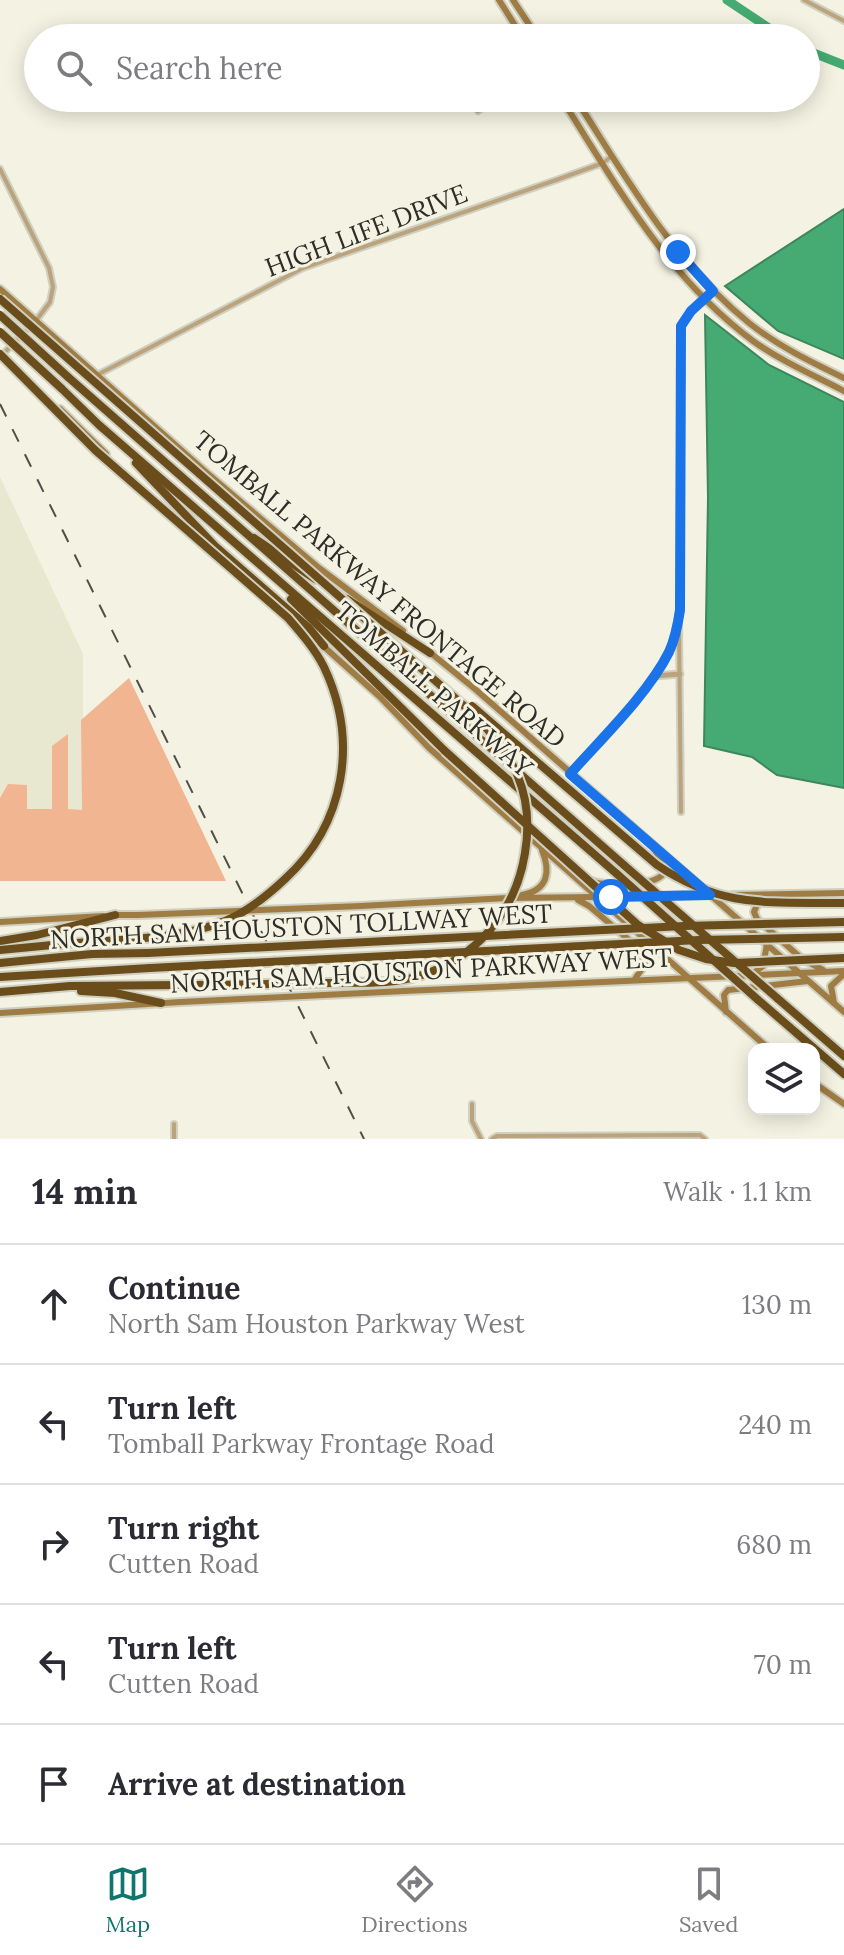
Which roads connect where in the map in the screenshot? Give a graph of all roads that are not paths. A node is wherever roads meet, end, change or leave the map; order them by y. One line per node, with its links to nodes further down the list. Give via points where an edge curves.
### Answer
1 (499, 0): 5 (main road)
2 (513, 0): 6 (main road)
3 (804, 0): 4 (street)
4 (844, 21)
5 (514, 24)
6 (529, 24)
7 (570, 112): 10 (main road)
8 (584, 112): 9 (main road)
9 (612, 156): 10 (street, HIGH LIFE DRIVE); 13 (main road, via 647,213)
10 (603, 163): 15 (main road, via 636,218); 20 (street, HIGH LIFE DRIVE, via 303,268)
11 (0, 169): 17 (street, via 53,278 50,302)
12 (0, 289): 17 (main road, TOMBALL PARKWAY FRONTAGE ROAD)
13 (713, 291): 15 (street); 21 (main road, via 770,338)
14 (0, 299): 26 (highway, bridge)
15 (703, 300): 22 (main road, via 761,346); 27 (street, via 681,326)
16 (0, 315): 24 (highway, TOMBALL PARKWAY, bridge)
17 (35, 322): 19 (street); 20 (main road, TOMBALL PARKWAY FRONTAGE ROAD)
18 (0, 332): 23 (highway, TOMBALL PARKWAY, bridge)
19 (1, 353): 28 (main road, via 104,453); 52 (highway, bridge, via 95,450 288,618 323,666 343,736 336,798 324,833 300,866 228,920 180,933)
20 (96, 376): 29 (main road, TOMBALL PARKWAY FRONTAGE ROAD, via 319,568)
21 (844, 378)
22 (844, 391)
23 (99, 425): 25 (highway, TOMBALL PARKWAY); 28 (highway, via 215,546)
24 (241, 531): 29 (highway); 70 (highway, TOMBALL PARKWAY, bridge)
25 (230, 539): 53 (highway, bridge, via 445,751 638,925 679,950 706,959 734,963); 71 (highway, TOMBALL PARKWAY, bridge)
26 (317, 578): 44 (highway, bridge, via 683,883 737,900); 63 (highway, bridge, via 471,712 512,762 528,813 527,842 516,893 500,920 454,962 381,982 70,986)
27 (678, 622): 30 (street); 31 (street)
28 (324, 646): 35 (main road)
29 (430, 653): 32 (main road, TOMBALL PARKWAY FRONTAGE ROAD)
30 (680, 674): 31 (street); 33 (street)
31 (654, 676): 32 (street)
32 (570, 774): 34 (main road, TOMBALL PARKWAY FRONTAGE ROAD)
33 (681, 812)
34 (649, 842): 36 (main road, via 666,870 651,883 599,884); 39 (main road, TOMBALL PARKWAY FRONTAGE ROAD)
35 (540, 847): 36 (main road); 42 (main road, via 547,863 546,880 532,893)
36 (563, 867): 41 (main road)
37 (844, 893): 38 (main road)
38 (769, 894): 39 (main road); 55 (main road, via 756,903 757,919 801,958)
39 (710, 895): 40 (main road); 51 (main road, TOMBALL PARKWAY FRONTAGE ROAD)
40 (644, 896): 41 (main road); 48 (main road, via 626,905)
41 (597, 897): 43 (main road); 48 (main road)
42 (507, 898): 43 (main road); 45 (main road, bridge)
43 (570, 898): 61 (main road, via 589,906 641,950 645,964)
44 (844, 903)
45 (115, 915): 46 (main road); 50 (highway)
46 (0, 922)
47 (844, 922): 54 (highway, NORTH SAM HOUSTON TOLLWAY WEST, bridge, via 92,954)
48 (630, 926): 60 (main road)
49 (844, 937): 59 (highway, NORTH SAM HOUSTON TOLLWAY WEST, bridge)
50 (0, 941)
51 (767, 944): 56 (main road, TOMBALL PARKWAY FRONTAGE ROAD); 58 (main road, via 763,966)
52 (0, 950)
53 (844, 958)
54 (0, 963)
55 (827, 971): 56 (main road, NORTH SAM HOUSTON PARKWAY WEST); 57 (main road, NORTH SAM HOUSTON PARKWAY WEST)
56 (797, 972): 58 (main road, NORTH SAM HOUSTON PARKWAY WEST); 62 (main road, TOMBALL PARKWAY FRONTAGE ROAD)
57 (844, 973): 65 (main road, via 831,986)
58 (752, 974): 60 (main road, NORTH SAM HOUSTON PARKWAY WEST)
59 (0, 977)
60 (688, 977): 61 (main road, NORTH SAM HOUSTON PARKWAY WEST); 66 (main road)
61 (635, 979): 64 (main road, NORTH SAM HOUSTON PARKWAY WEST, bridge)
62 (808, 981): 65 (main road, TOMBALL PARKWAY FRONTAGE ROAD); 66 (main road, via 728,990)
63 (0, 994): 64 (highway, via 71,990)
64 (161, 1003): 68 (main road, NORTH SAM HOUSTON PARKWAY WEST)
65 (834, 1003): 67 (main road, TOMBALL PARKWAY FRONTAGE ROAD)
66 (726, 1012): 69 (main road)
67 (844, 1012)
68 (0, 1013)
69 (762, 1043)
70 (844, 1056)
71 (844, 1074)
72 (820, 1087): 74 (main road)
73 (472, 1104): 77 (street, via 472,1121)
74 (844, 1104)
75 (174, 1124): 76 (street)
76 (174, 1139)
77 (481, 1139)
78 (492, 1139): 79 (street)
79 (705, 1139)

